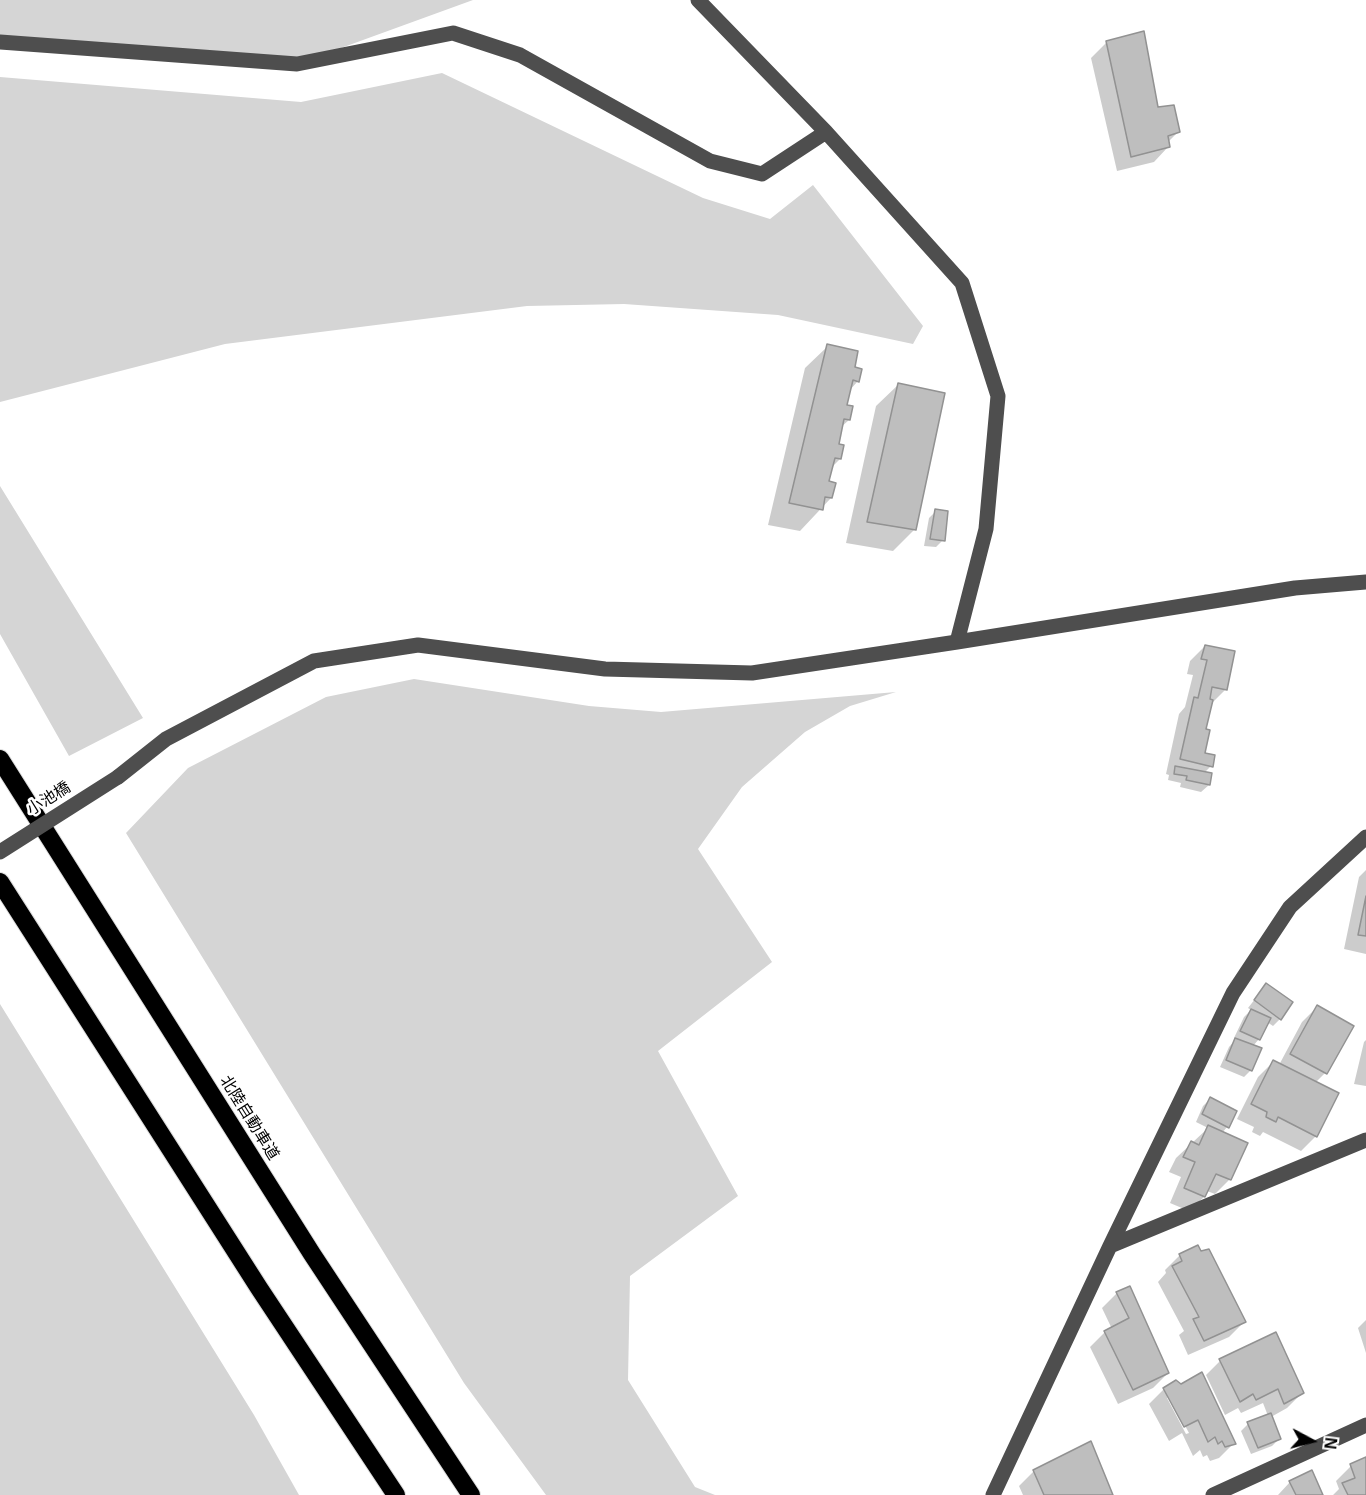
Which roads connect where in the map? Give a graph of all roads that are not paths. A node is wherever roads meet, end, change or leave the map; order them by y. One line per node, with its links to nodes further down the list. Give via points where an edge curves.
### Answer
1 (698, 0): 3 (street)
2 (0, 42): 3 (street, via 297,64 453,33 520,55 710,161 762,174)
3 (826, 132): 5 (street, via 963,283 998,396 986,529)
4 (1366, 582): 5 (street, 小池橋, via 1295,588)
5 (957, 642): 8 (street, 小池橋, bridge, via 752,673 605,669 418,645 314,661 166,739 118,777)
6 (0, 759): 14 (highway, 北陸自動車道, via 312,1254)
7 (1366, 837): 11 (street, via 1290,907 1233,993)
8 (0, 852)
9 (0, 882): 13 (highway)
10 (1366, 1140): 11 (street)
11 (1110, 1246): 15 (street)
12 (1366, 1425): 16 (street)
13 (396, 1495)
14 (471, 1495)
15 (993, 1495)
16 (1213, 1495)

